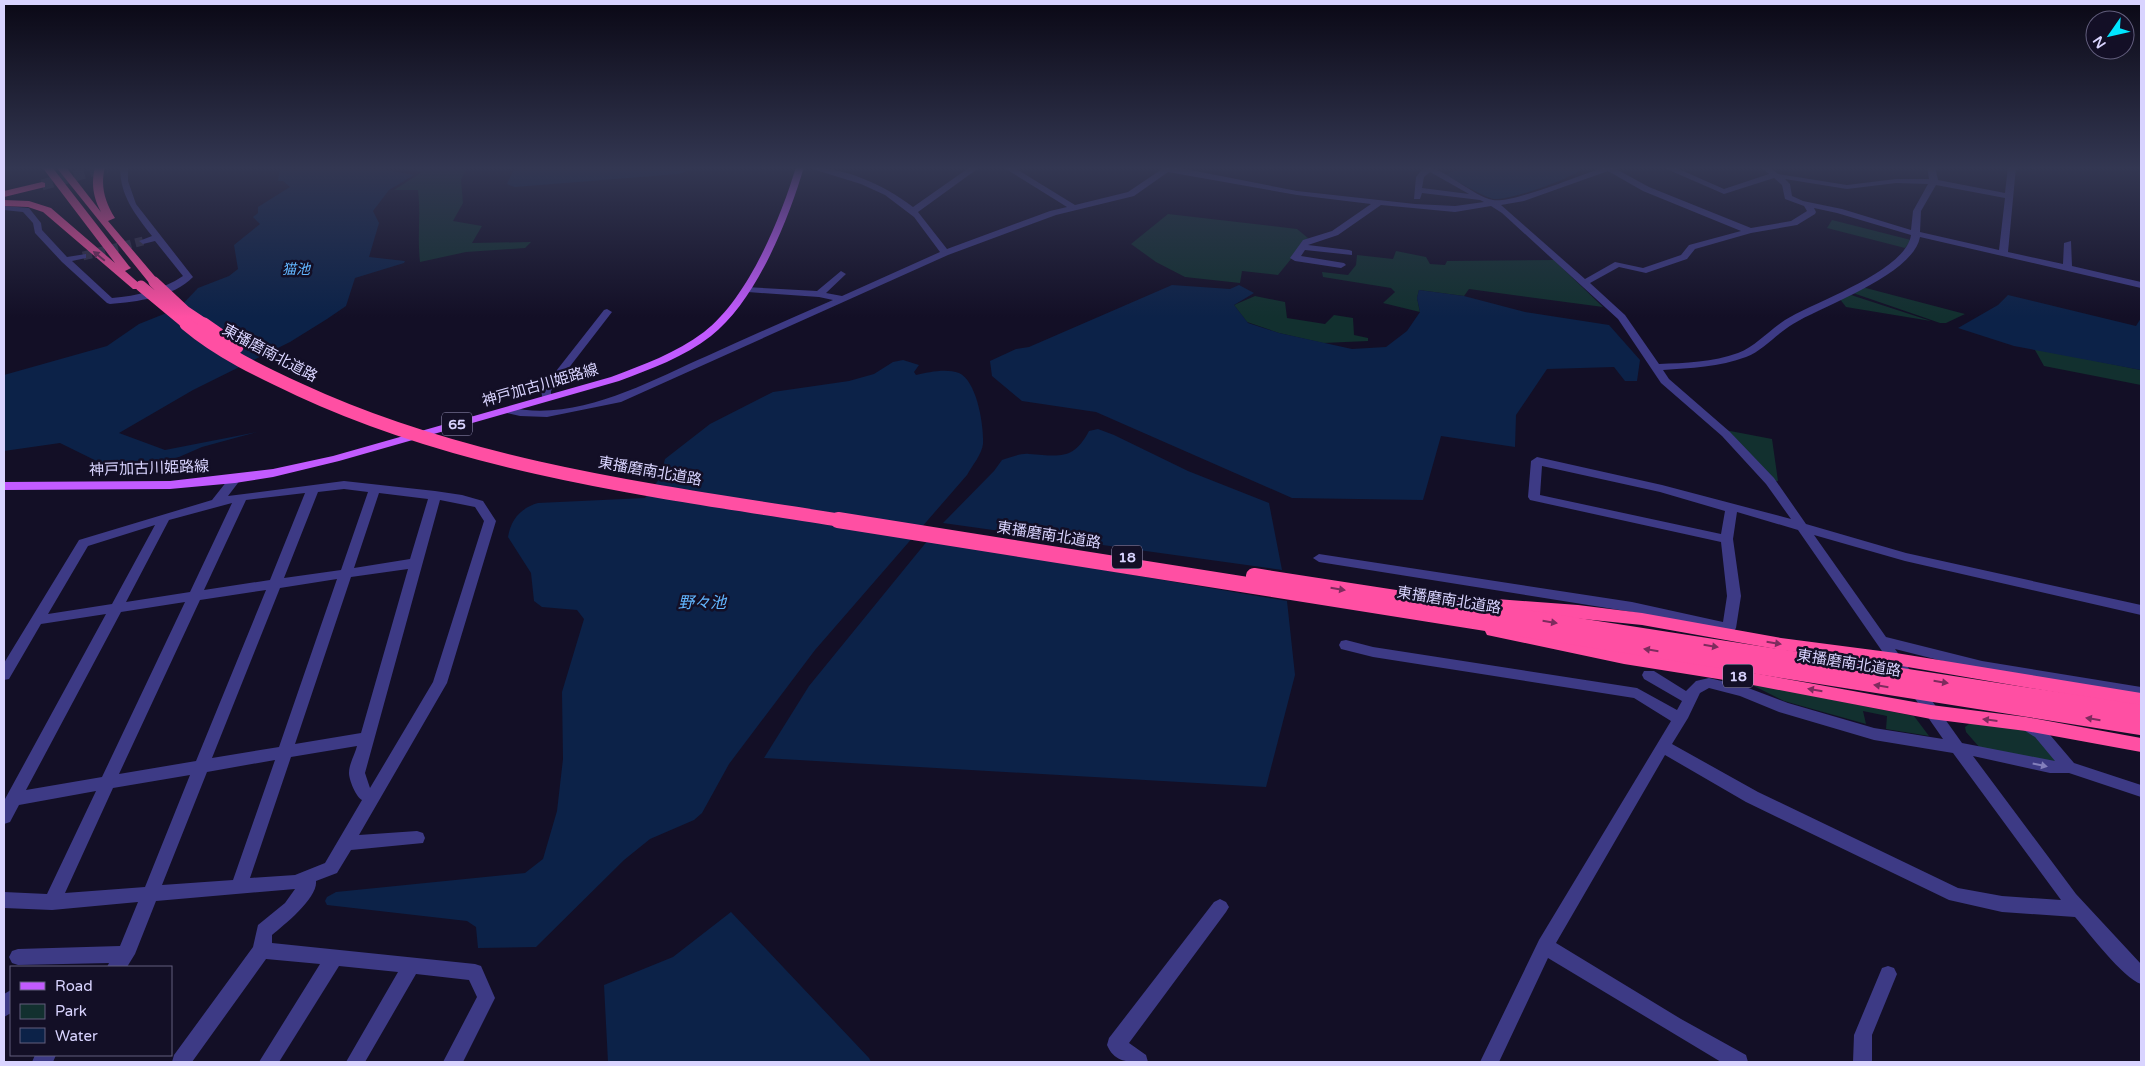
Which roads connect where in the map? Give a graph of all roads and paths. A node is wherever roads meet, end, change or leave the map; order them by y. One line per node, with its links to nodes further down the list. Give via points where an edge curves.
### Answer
1 (32, 217): 27 (street, via 38,231)
2 (56, 217): 32 (highway, one-way to 2)
3 (84, 217): 32 (highway, 東播磨南北道路)
4 (100, 217): 32 (highway, 東播磨南北道路)
5 (108, 217): 32 (highway)
6 (143, 217): 19 (street)
7 (782, 217): 34 (main road, 神戸加古川姫路線 / 65)
8 (917, 217): 24 (street)
9 (1042, 217): 24 (street)
10 (1358, 217): 22 (street, via 1335,233 1309,241)
11 (1507, 217): 31 (street)
12 (1715, 217): 17 (street)
13 (1805, 217): 17 (street)
14 (1859, 217): 18 (street)
15 (1917, 217): 18 (street)
16 (2007, 217): 25 (street)
17 (1750, 231): 31 (street, via 1692,247 1684,257 1643,270 1618,264)
18 (1915, 233): 25 (street); 38 (street, via 1913,245 1888,269 1793,319 1756,348 1742,355 1705,362)
19 (159, 236): 20 (street); 27 (street, via 188,277 178,284 127,300 110,301)
20 (143, 241)
21 (2068, 243): 29 (street)
22 (1303, 247): 23 (street); 28 (street, via 1296,258)
23 (1349, 253)
24 (945, 254): 36 (street)
25 (2004, 254): 29 (street)
26 (83, 256): 27 (street)
27 (65, 260)
28 (1341, 265)
29 (2067, 268): 33 (street)
30 (841, 274): 35 (street)
31 (1584, 283): 38 (street, via 1622,317)
32 (144, 285): 57 (highway, 東播磨南北道路 / 18, one-way to 57, bridge, via 218,334 292,377 403,422 500,450 668,485); 57 (highway, 東播磨南北道路 / 18, bridge, via 155,301 213,344 296,389 390,426 518,462 671,493)
33 (2141, 285)
34 (748, 289): 35 (street); 39 (main road, 神戸加古川姫路線 / 65, via 725,319 682,350 615,379)
35 (819, 294): 36 (street)
36 (843, 299): 40 (street, via 617,400 522,415)
37 (607, 312): 39 (street, via 546,390)
38 (1654, 367): 50 (street, via 1665,381 1726,434 1770,481)
39 (547, 398): 40 (main road, 神戸加古川姫路線 / 65)
40 (506, 410): 41 (main road, 神戸加古川姫路線 / 65, via 308,466)
41 (235, 479): 42 (main road, 神戸加古川姫路線 / 65, via 170,485); 47 (street)
42 (4, 486)
43 (313, 488): 44 (street, via 344,485); 46 (street); 55 (street)
44 (375, 488): 45 (street); 54 (street)
45 (435, 496): 53 (street); 83 (street, via 479,504 490,521 440,683)
46 (241, 497): 47 (street); 56 (street)
47 (216, 503): 49 (street)
48 (1731, 510): 50 (street, via 1736,508); 51 (street); 51 (street, via 1662,489 1537,461 1534,497)
49 (165, 517): 58 (street); 60 (street, via 83,544)
50 (1804, 528): 59 (street, via 1904,557); 61 (street)
51 (1727, 539): 52 (street, via 1734,596 1729,628 1632,607)
52 (1319, 558)
53 (416, 564): 54 (street); 74 (street)
54 (345, 573): 55 (street); 78 (street)
55 (274, 584): 56 (street); 79 (street)
56 (195, 595): 58 (street); 81 (street)
57 (1392, 603): 63 (highway, 18, one-way to 63, bridge, via 1536,608 1642,619 1781,644); 69 (highway, 18, one-way to 57, bridge, via 1545,642); 70 (highway, 東播磨南北道路 / 18, one-way to 70, bridge); 73 (highway, 東播磨南北道路 / 18, one-way to 57, bridge)
58 (117, 607): 60 (street); 84 (street)
59 (2141, 610)
60 (37, 620): 64 (street)
61 (1882, 641): 63 (street); 66 (street, via 1982,666)
62 (1346, 645): 71 (street, via 1360,654 1637,693)
63 (1896, 659): 68 (highway, 18); 69 (street)
64 (4, 675)
65 (1649, 675): 67 (street)
66 (2141, 692)
67 (1690, 699): 71 (street); 77 (street, via 1694,690 1708,683 1743,691 1784,708 1874,734)
68 (2141, 700)
69 (1931, 712): 72 (highway, 18, one-way to 69); 77 (street)
70 (2141, 712)
71 (1680, 719): 76 (street)
72 (2026, 724): 75 (highway, 18); 80 (street, via 2040,733)
73 (2141, 726)
74 (367, 738): 78 (street); 83 (street, via 358,774 364,794)
75 (2141, 744)
76 (1663, 746): 94 (street, via 1752,797 1955,895 2021,908); 95 (street)
77 (1958, 749): 80 (street, one-way to 80, via 2050,767); 94 (street)
78 (286, 751): 79 (street); 89 (street)
79 (200, 766): 81 (street); 90 (street)
80 (2069, 767): 82 (street)
81 (107, 783): 84 (street); 92 (street)
82 (2141, 791)
83 (373, 798): 87 (street)
84 (13, 799): 85 (street)
85 (4, 817)
86 (417, 838): 87 (street)
87 (346, 843): 88 (street, via 330,868)
88 (307, 879): 89 (street); 96 (street, via 308,886 291,908 264,931)
89 (239, 887): 90 (street)
90 (148, 895): 92 (street); 99 (street)
91 (4, 900): 92 (street)
92 (52, 902)
93 (1220, 907): 108 (street, via 1116,1045)
94 (2078, 909): 103 (street)
95 (1544, 946): 109 (street); 110 (street)
96 (262, 950): 98 (street); 104 (street)
97 (18, 957): 100 (street)
98 (335, 957): 101 (street); 105 (street)
99 (121, 960): 100 (street)
100 (43, 962)
101 (412, 965): 106 (street); 107 (street, via 475,972 486,998)
102 (1888, 974): 111 (street, via 1863,1035)
103 (2141, 976)
104 (181, 1062)
105 (268, 1062)
106 (355, 1062)
107 (453, 1062)
108 (1139, 1062)
109 (1489, 1062)
110 (1739, 1062)
111 (1862, 1062)

